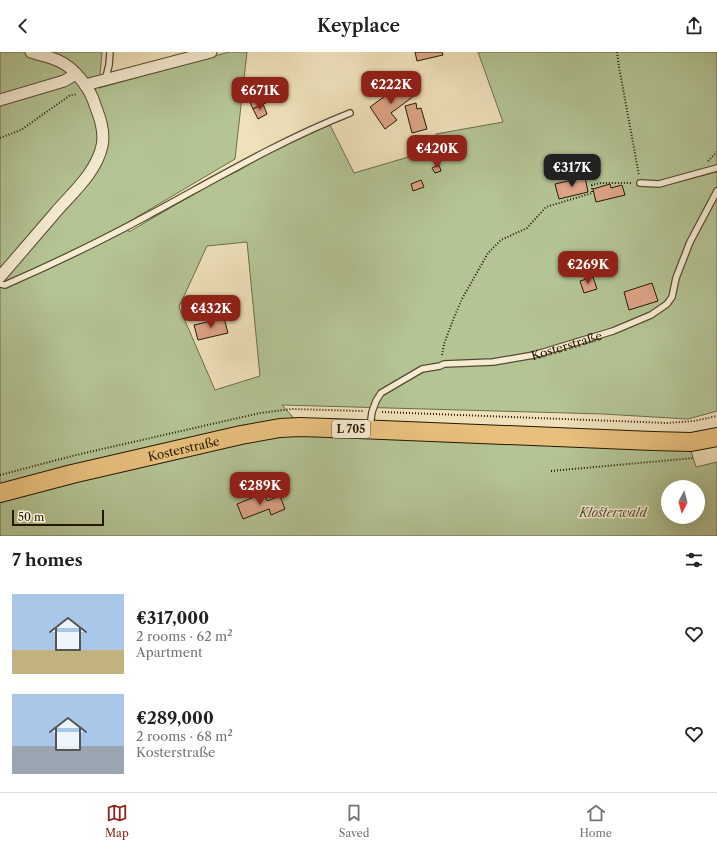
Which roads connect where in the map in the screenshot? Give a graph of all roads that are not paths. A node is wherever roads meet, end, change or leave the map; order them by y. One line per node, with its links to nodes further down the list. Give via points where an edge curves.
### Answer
1 (31, 52): 4 (street, via 61,62)
2 (110, 52): 5 (lane)
3 (211, 52): 5 (street)
4 (76, 74): 6 (street); 7 (street, via 64,81)
5 (105, 81): 6 (street)
6 (87, 88): 12 (street, via 94,99 103,133 98,158 84,180)
7 (0, 100)
8 (350, 113): 13 (lane, via 273,146 146,216 36,272 5,285)
9 (717, 168): 10 (lane, via 660,184)
10 (640, 184)
11 (717, 191): 14 (lane, Kosterstraße, via 690,242 676,278 672,297 667,304 651,315 613,331 534,355 493,362 444,364 422,369 382,393 372,412)
12 (0, 277)
13 (0, 284)
14 (370, 430): 15 (main road, Kosterstraße / L 705, via 691,442); 16 (main road, Kosterstraße / L 705, via 300,427 260,431)
15 (717, 437)
16 (0, 492)

